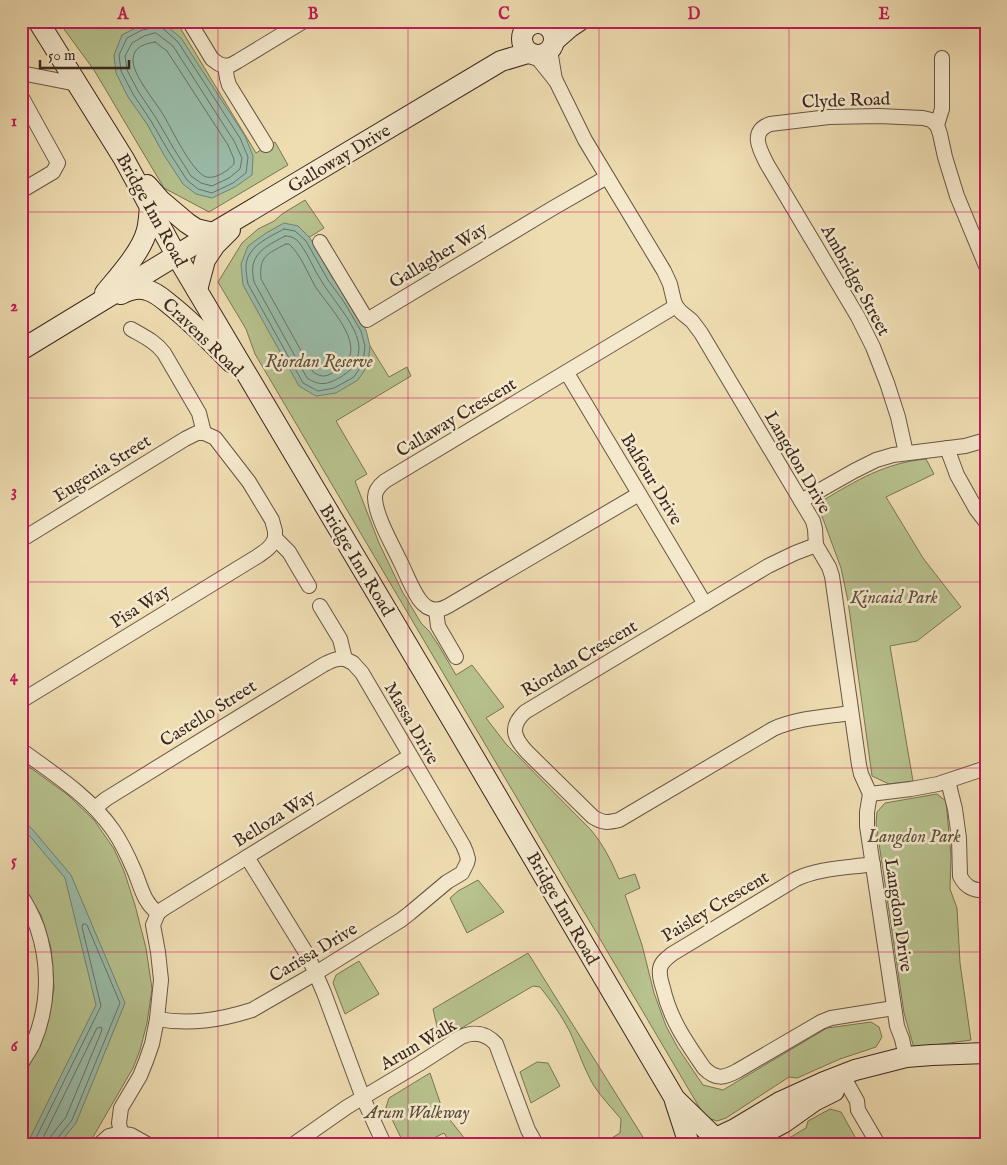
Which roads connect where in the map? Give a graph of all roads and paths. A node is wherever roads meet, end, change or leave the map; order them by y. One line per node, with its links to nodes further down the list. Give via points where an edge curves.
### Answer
1 (38, 21): 10 (main road, Bridge Inn Road)
2 (189, 21): 8 (street, via 212,59)
3 (304, 21): 8 (street, via 232,65)
4 (573, 21): 6 (main road)
5 (579, 21): 6 (main road, Galloway Drive, via 570,27)
6 (537, 35): 16 (street, via 577,125); 19 (main road, Galloway Drive, via 501,61)
7 (942, 58): 12 (street, via 942,109)
8 (225, 66): 14 (street, via 229,85)
9 (21, 73): 10 (street)
10 (77, 84): 15 (main road, Bridge Inn Road)
11 (21, 96): 17 (street, via 58,163 52,172)
12 (937, 125): 13 (street, Clyde Road, via 923,118 829,117 770,124); 23 (street, via 957,196)
13 (758, 132): 34 (street, Ambridge Street, via 760,150 767,164 873,347 898,417)
14 (266, 145)
15 (124, 159): 18 (main road, Bridge Inn Road); 20 (main road, via 187,223)
16 (607, 177): 21 (street, Gallagher Way, via 367,320); 26 (street, via 668,278)
17 (21, 191)
18 (150, 207): 22 (main road, Bridge Inn Road); 25 (main road, Cravens Road, via 148,229 141,245)
19 (251, 210): 20 (main road, Galloway Drive); 24 (main road, via 215,245 205,260)
20 (213, 233): 22 (main road, Galloway Drive)
21 (320, 242)
22 (176, 255): 24 (main road, Bridge Inn Road); 25 (main road, Cravens Road)
23 (986, 266)
24 (197, 290): 30 (main road, Bridge Inn Road)
25 (94, 306): 28 (main road, Cravens Road); 30 (main road, Cravens Road, via 129,290 140,288 157,294 208,338)
26 (676, 306): 29 (street, Callaway Crescent); 36 (street, Langdon Drive, via 701,333)
27 (131, 329): 31 (street, via 153,341 164,353 199,413)
28 (21, 350)
29 (567, 372): 35 (street, Balfour Drive); 44 (street, Callaway Crescent, via 385,481 375,494 389,537 419,600)
30 (253, 386): 69 (main road, Bridge Inn Road)
31 (204, 432): 38 (street, via 215,438 249,482 272,520); 39 (street, Eugenia Street, via 185,438)
32 (986, 440): 33 (street)
33 (947, 448): 34 (street); 37 (street, via 957,475)
34 (906, 453): 36 (street, via 876,460)
35 (639, 494): 42 (street, Balfour Drive); 44 (street)
36 (801, 501): 40 (street, Langdon Drive, via 813,521)
37 (986, 522)
38 (275, 538): 41 (street, via 289,552); 47 (street, Pisa Way, via 269,548 258,556)
39 (21, 540)
40 (816, 546): 42 (street, Riordan Crescent, via 768,566); 48 (street, Langdon Drive, via 832,576)
41 (309, 586)
42 (705, 604): 48 (street, Riordan Crescent, via 525,712 514,727 519,743 593,817 601,822 618,820 785,723)
43 (320, 606): 46 (street, Massa Drive, via 340,638)
44 (436, 610): 45 (street, via 438,626)
45 (456, 657)
46 (345, 658): 50 (street, Massa Drive, via 362,673); 54 (street, Castello Street, via 324,665)
47 (21, 702)
48 (851, 714): 53 (street, Langdon Drive, via 861,774)
49 (21, 750): 54 (street)
50 (410, 756): 55 (street, Belloza Way); 56 (street, Massa Drive, via 463,845)
51 (986, 768): 52 (street)
52 (948, 781): 53 (street); 58 (street, via 959,838 960,876 968,887)
53 (870, 794): 57 (street, Langdon Drive, via 867,826)
54 (95, 808): 60 (street, via 121,842 144,896)
55 (247, 857): 60 (street, Belloza Way); 61 (street)
56 (467, 863): 61 (street, Carissa Drive, via 462,872 400,920)
57 (873, 864): 62 (street, Langdon Drive); 62 (street, Paisley Crescent, via 816,872 796,879 672,954 664,960 660,978 671,1015 681,1034 708,1073 721,1078 821,1022)
58 (986, 891)
59 (21, 896): 66 (street, via 40,937 47,984 39,1028)
60 (158, 913): 63 (street, via 153,925 161,980)
61 (316, 973): 63 (street, Carissa Drive, via 252,1010 226,1018 185,1022); 68 (street)
62 (894, 1008): 65 (street, Langdon Drive, via 895,1040)
63 (157, 1019): 70 (street, via 140,1076 121,1108)
64 (986, 1053): 65 (main road)
65 (902, 1061): 67 (main road)
66 (21, 1064)
67 (842, 1083): 71 (main road, via 780,1102); 79 (main road, via 783,1123); 80 (street, via 857,1101 858,1110)
68 (362, 1098): 74 (street, Arum Walk); 75 (street); 76 (street, Arum Walk, via 467,1034 480,1034 496,1044)
69 (675, 1099): 71 (main road, Bridge Inn Road); 77 (main road, Bridge Inn Road)
70 (121, 1133): 72 (street, via 109,1136); 73 (street)
71 (718, 1140): 78 (main road, via 708,1137)
72 (100, 1144)
73 (146, 1144)
74 (294, 1144)
75 (384, 1144)
76 (536, 1144)
77 (689, 1144)
78 (695, 1144)
79 (743, 1144)
80 (878, 1144)

